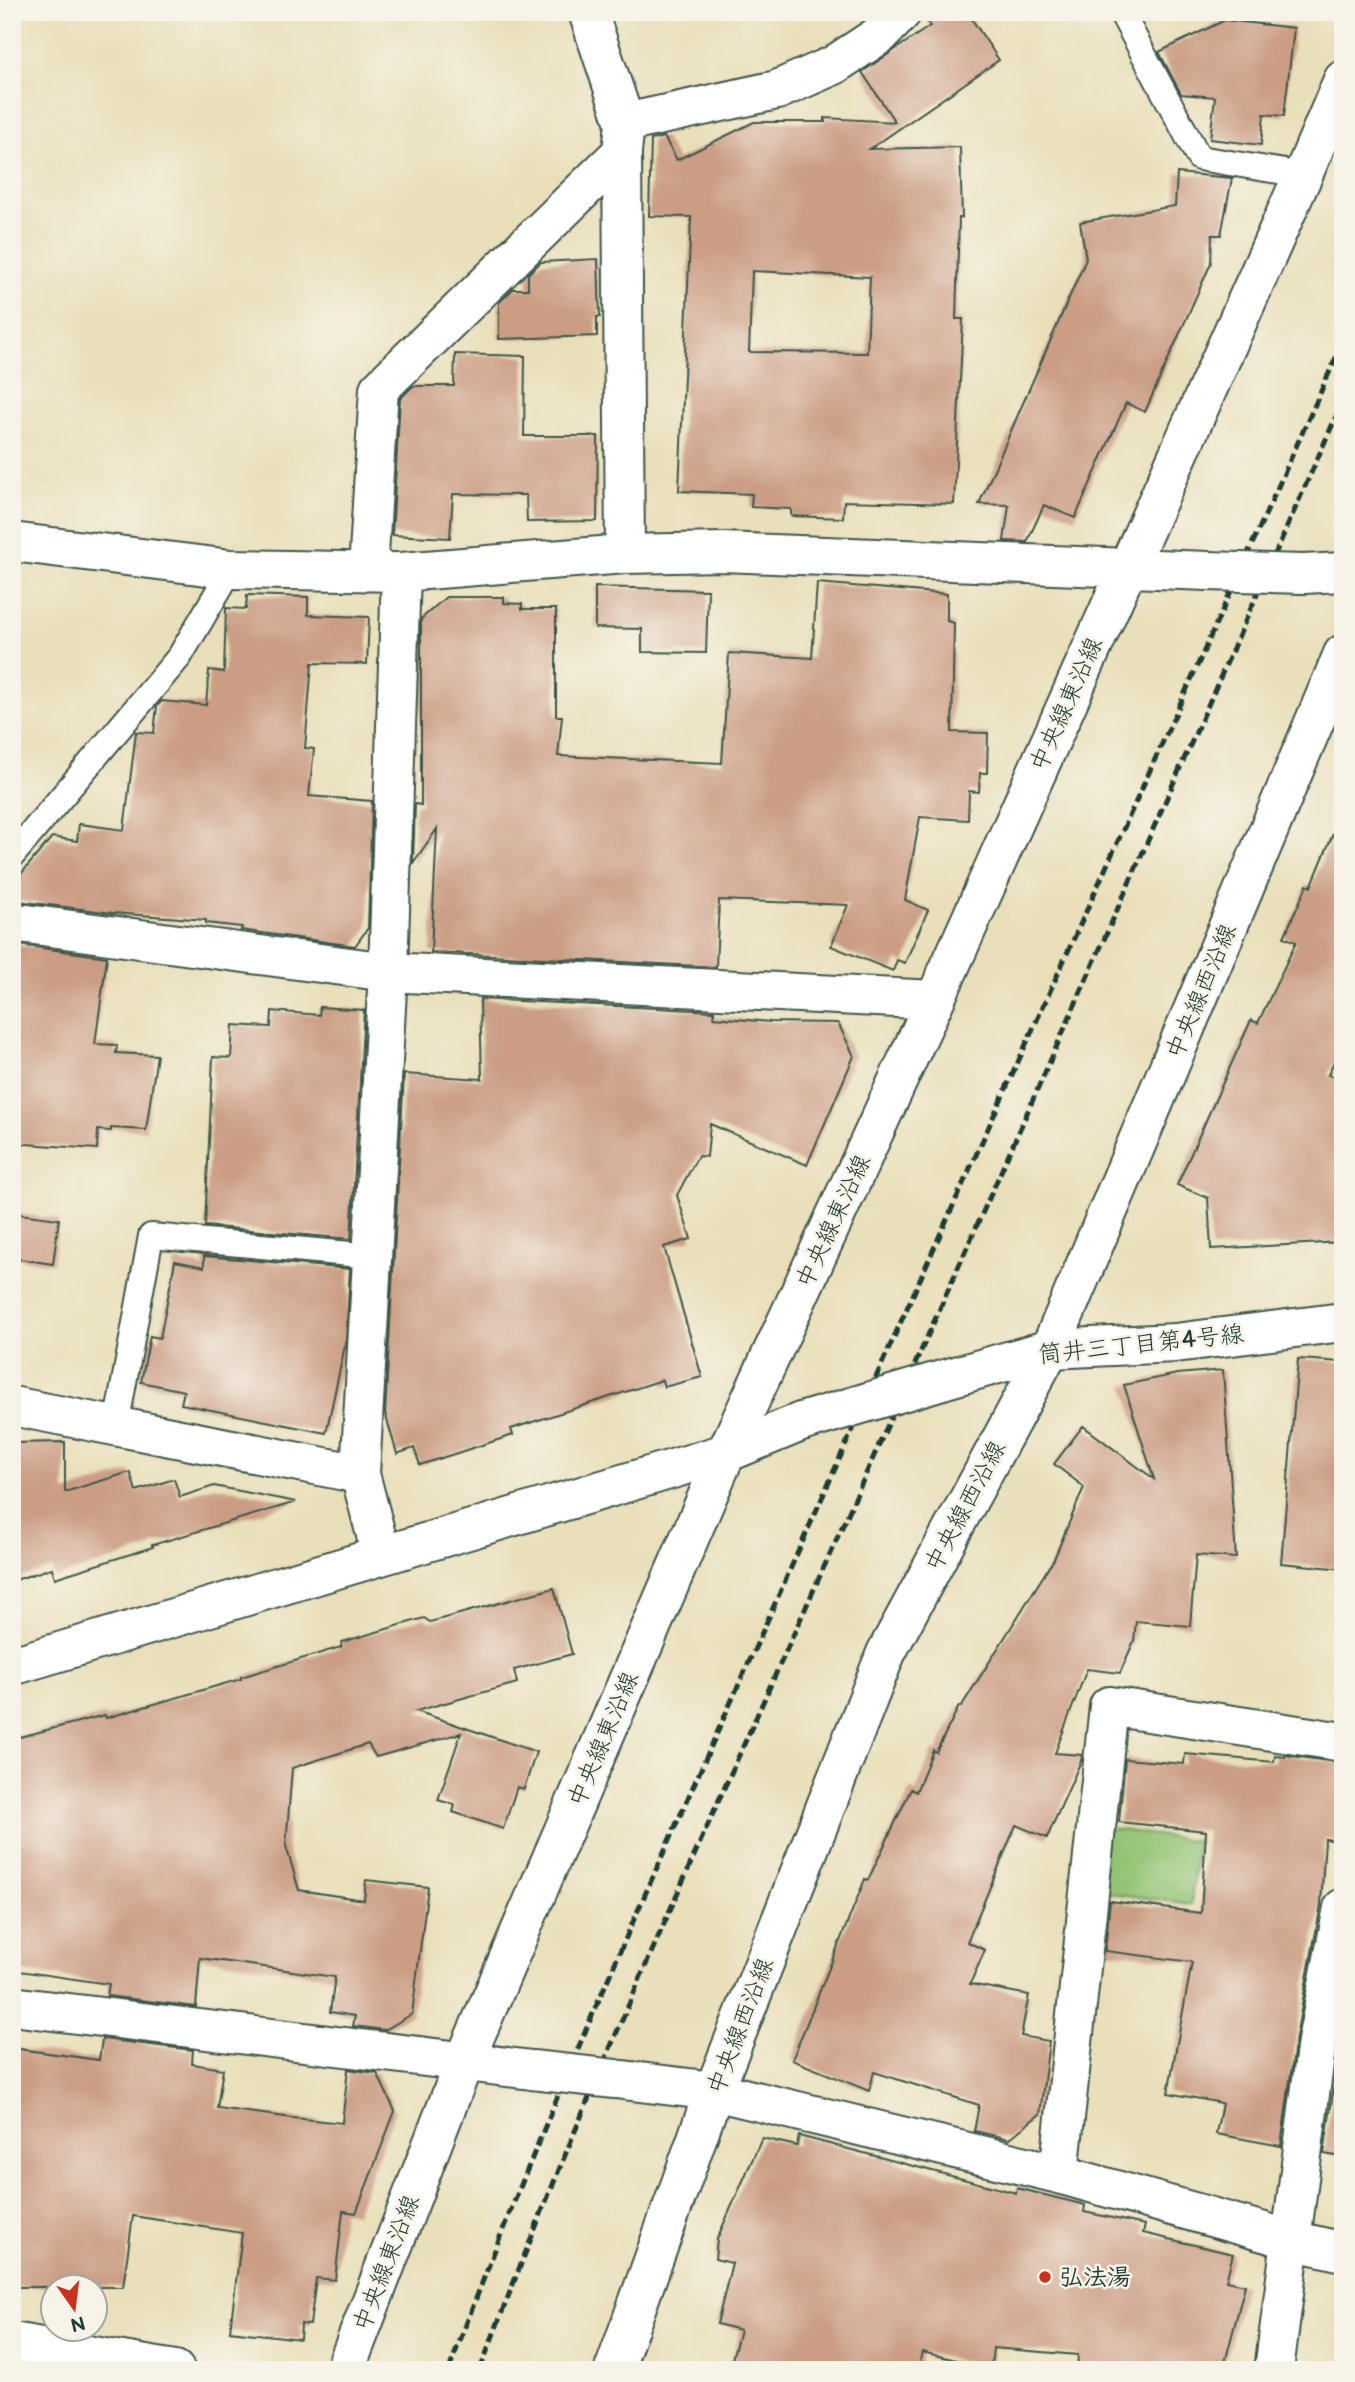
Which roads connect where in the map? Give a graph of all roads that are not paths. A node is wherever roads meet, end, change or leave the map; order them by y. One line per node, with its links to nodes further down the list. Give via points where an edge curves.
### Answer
1 (588, 12): 5 (street)
2 (902, 12): 5 (street, via 881,34 834,65 777,90)
3 (1121, 12): 6 (lane, via 1199,158)
4 (1343, 80): 6 (street, 中央線東沿線)
5 (624, 137): 8 (street); 11 (street, via 379,389)
6 (1303, 175): 9 (street, 中央線東沿線)
7 (12, 542): 10 (street)
8 (625, 554): 9 (street, via 723,552); 11 (street)
9 (1127, 566): 12 (street, bridge); 17 (street, 中央線東沿線)
10 (231, 569): 11 (street); 14 (lane, via 180,656)
11 (384, 572): 16 (street)
12 (1343, 572)
13 (1343, 654): 20 (street, 中央線西沿線)
14 (12, 856)
15 (12, 922): 16 (street)
16 (388, 972): 17 (street); 18 (street)
17 (935, 1000): 23 (street, 中央線東沿線)
18 (372, 1256): 22 (lane, via 151,1236); 24 (street)
19 (1343, 1322): 20 (street, 筒井三丁目第4号線, via 1175,1343)
20 (1050, 1349): 23 (street, 筒井三丁目第4号線, bridge, via 801,1422); 32 (street, 中央線西沿線, via 886,1653)
21 (12, 1406): 22 (street)
22 (116, 1426): 24 (street)
23 (726, 1453): 25 (street, 筒井三丁目第4号線); 31 (street, 中央線東沿線)
24 (359, 1474): 25 (street)
25 (381, 1554): 26 (street, 筒井三丁目第4号線)
26 (12, 1666)
27 (1343, 1742): 33 (street, via 1109,1706)
28 (1343, 1908): 30 (street)
29 (12, 2006): 31 (street)
30 (1330, 2042): 34 (street)
31 (464, 2062): 32 (street, bridge); 38 (street, 中央線東沿線)
32 (714, 2091): 33 (street); 39 (street, 中央線西沿線)
33 (1059, 2174): 34 (street)
34 (1292, 2240): 35 (street); 40 (street)
35 (1343, 2252)
36 (12, 2343): 37 (street)
37 (175, 2370)
38 (345, 2370)
39 (614, 2370)
40 (1274, 2370)

